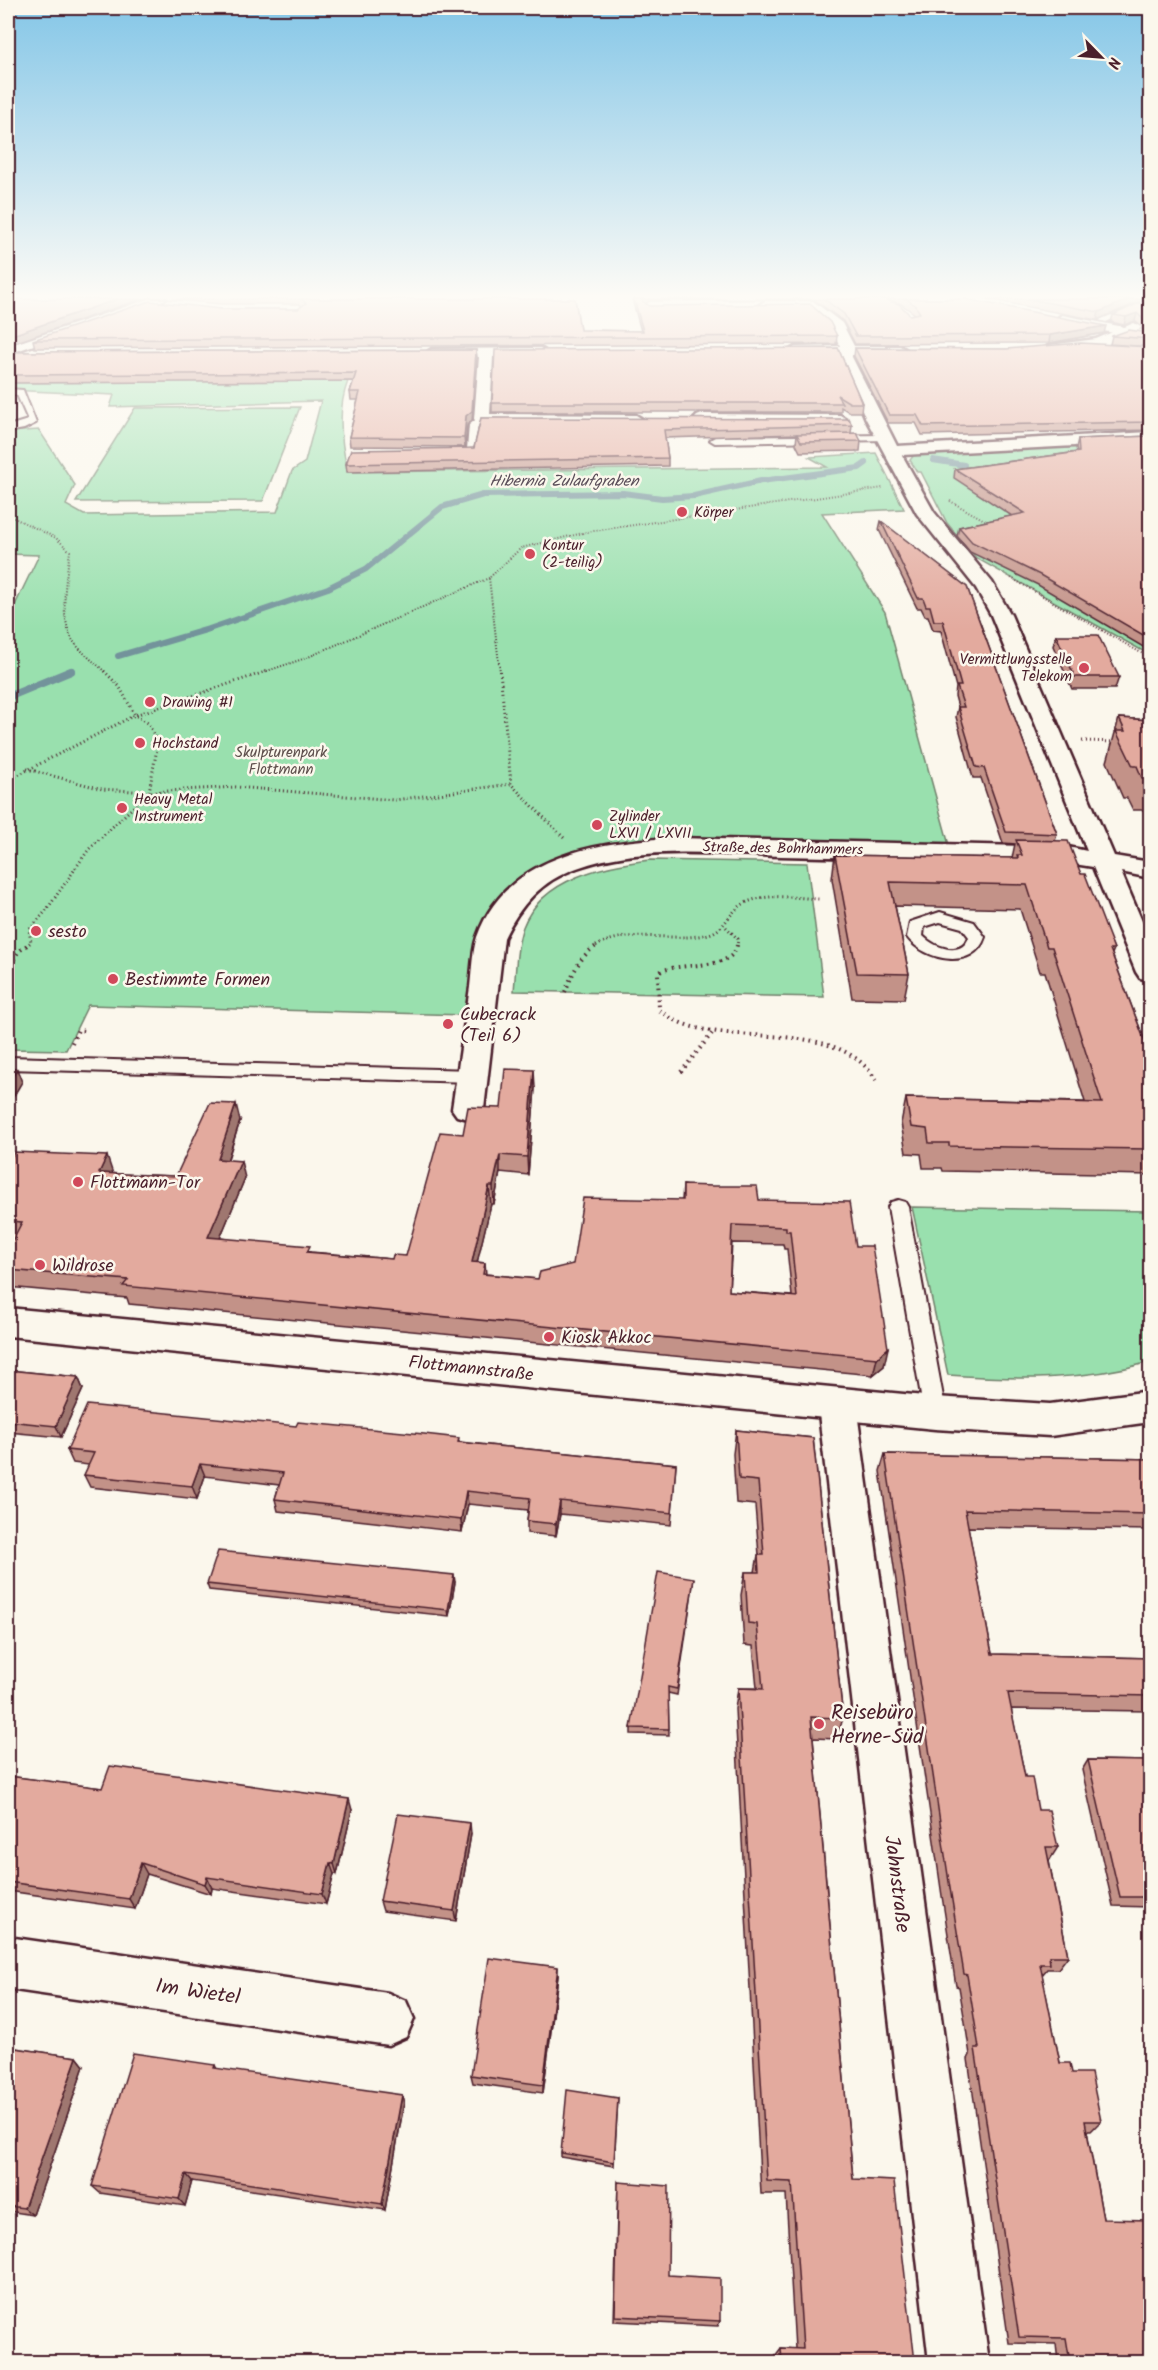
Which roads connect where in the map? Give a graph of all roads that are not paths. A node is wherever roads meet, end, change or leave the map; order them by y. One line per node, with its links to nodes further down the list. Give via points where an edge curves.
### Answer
1 (28, 410): 9 (lane, via 33,421)
2 (565, 410): 5 (street)
3 (590, 410): 8 (street)
4 (869, 410): 7 (street)
5 (482, 412): 13 (lane, via 474,425 471,452)
6 (689, 419): 7 (street)
7 (874, 419): 12 (street)
8 (651, 420)
9 (8, 429)
10 (1150, 437): 12 (street)
11 (715, 440): 12 (lane)
12 (889, 444): 14 (street, via 926,514 985,586 1001,615)
13 (436, 452)
14 (1104, 862): 15 (street, Straße des Bohrhammers); 16 (street); 18 (street, Straße des Bohrhammers, via 1068,855 676,846 628,847 582,857 524,886 495,923)
15 (1150, 870)
16 (1150, 972)
17 (8, 1063): 18 (lane)
18 (473, 1076): 19 (street, Straße des Bohrhammers)
19 (468, 1109)
20 (898, 1206): 24 (lane)
21 (8, 1322): 22 (street, Flottmannstraße)
22 (837, 1405): 24 (street, Flottmannstraße); 27 (street, Jahnstraße)
23 (1150, 1407): 24 (street, Flottmannstraße, via 1050,1420)
24 (935, 1413)
25 (8, 1963): 26 (street, Im Wietel)
26 (388, 2019)
27 (959, 2362)

